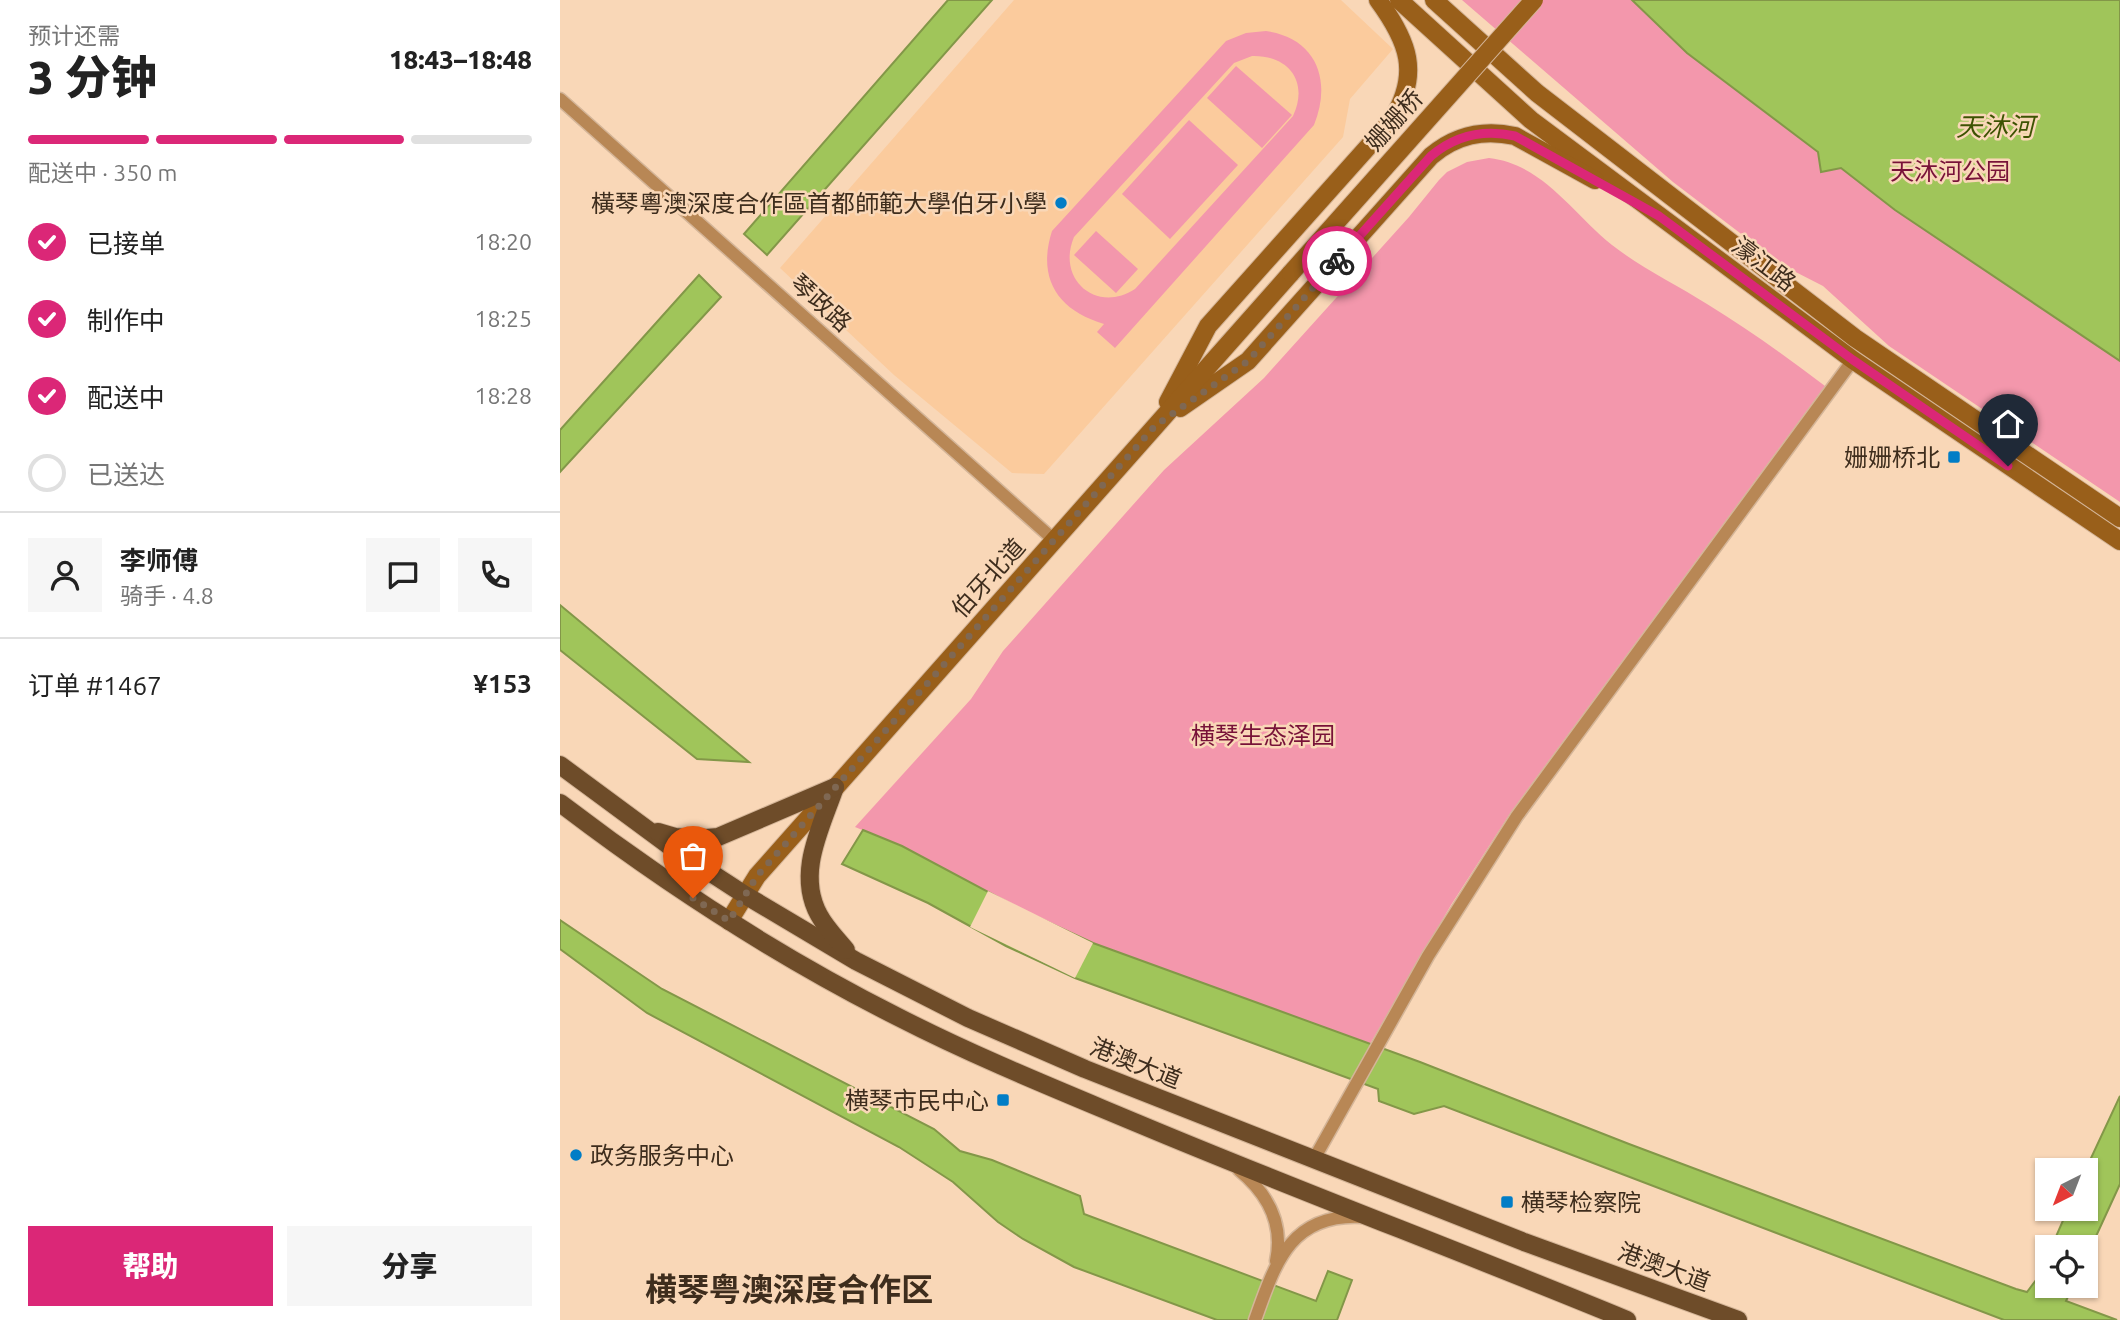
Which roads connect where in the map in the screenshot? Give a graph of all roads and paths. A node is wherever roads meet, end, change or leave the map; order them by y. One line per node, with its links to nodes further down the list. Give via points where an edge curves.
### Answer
1 (1378, 0): 9 (main road, via 1401,35 1408,60 1407,85 1398,109 1208,326)
2 (1399, 0): 6 (main road, 濠江路, via 1531,120)
3 (1434, 0): 10 (main road, 濠江路, via 1537,93 1855,338)
4 (1534, 0): 7 (main road, 姗姗桥, bridge)
5 (560, 99): 11 (street, 琴政路)
6 (1659, 216): 8 (main road, 濠江路); 9 (main road, via 1515,136 1476,133 1452,141 1431,156 1248,361)
7 (1291, 273): 9 (main road, 伯牙北道)
8 (1853, 360): 12 (main road, 濠江路); 20 (street, via 1517,816 1457,909)
9 (1155, 426): 11 (main road, 伯牙北道)
10 (2120, 518)
11 (1054, 540): 14 (main road, 伯牙北道)
12 (2120, 541)
13 (560, 765): 16 (main road, 港澳大道)
14 (835, 787): 16 (main road, via 718,837 675,837); 17 (main road, 伯牙北道); 19 (main road, via 811,856 810,893 819,916)
15 (560, 803): 18 (main road)
16 (635, 821): 17 (main road, 港澳大道)
17 (745, 895): 18 (main road, 伯牙北道); 19 (main road, 港澳大道)
18 (729, 921): 21 (main road, via 955,1046)
19 (856, 961): 20 (main road, 港澳大道, via 1026,1044)
20 (1314, 1159): 26 (main road, 港澳大道)
21 (1230, 1162): 22 (main road); 23 (street, via 1259,1189 1272,1209 1278,1244)
22 (1373, 1219): 23 (street, via 1337,1218 1314,1225 1286,1247); 25 (main road)
23 (1274, 1268): 24 (street)
24 (1255, 1320)
25 (1627, 1320)
26 (1738, 1320)

